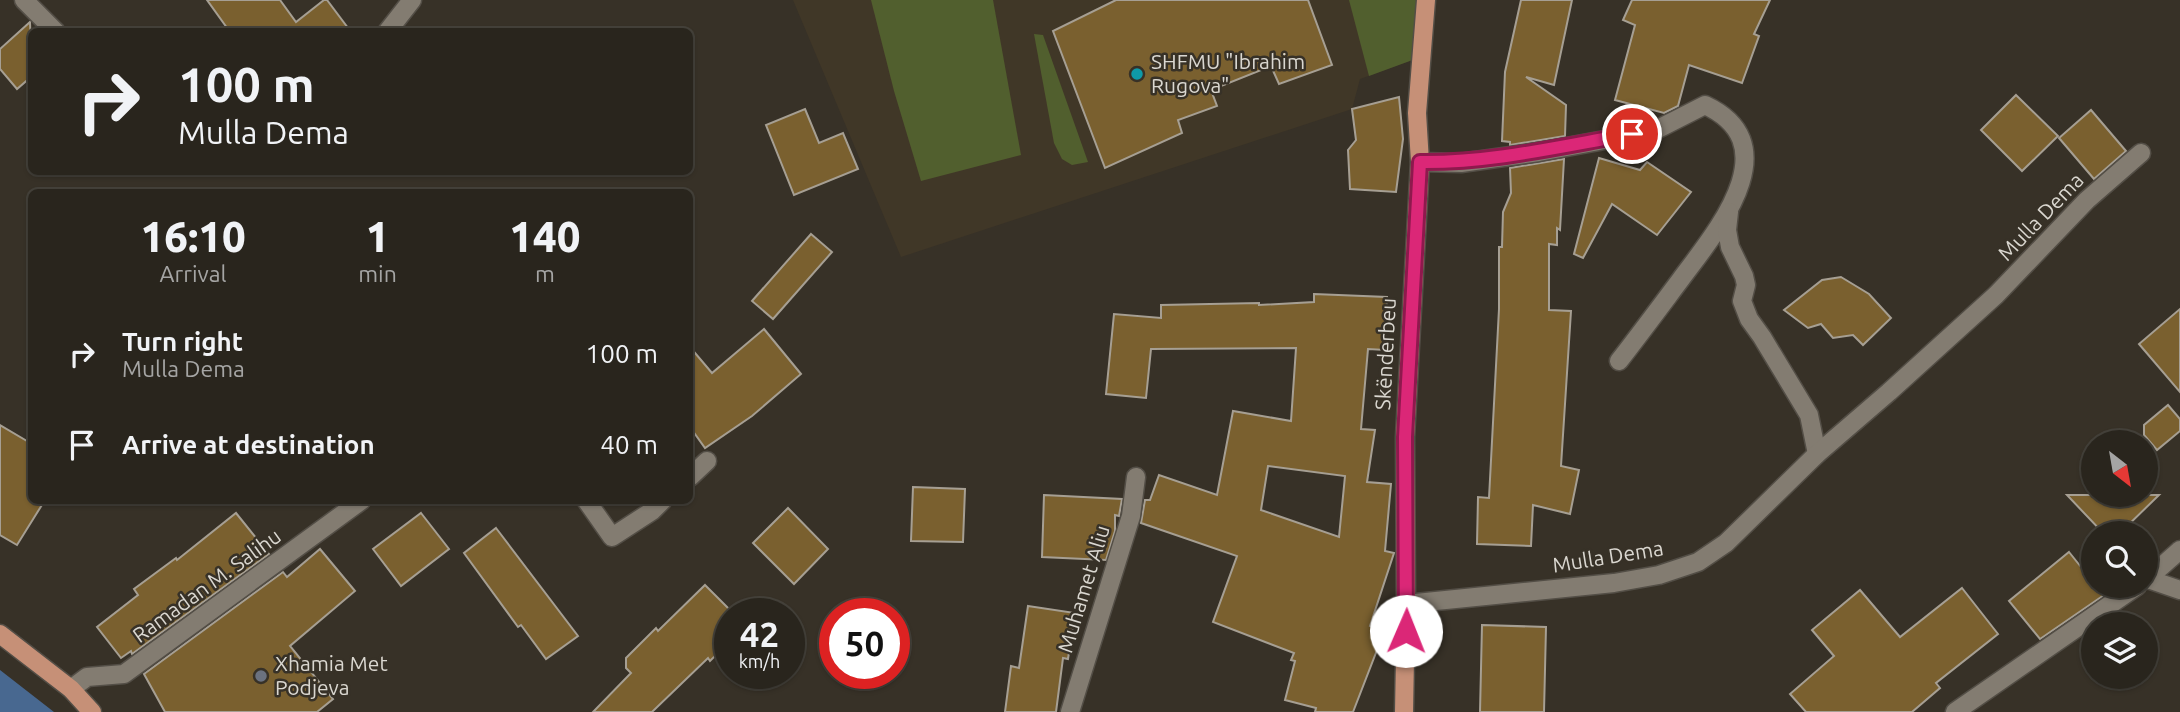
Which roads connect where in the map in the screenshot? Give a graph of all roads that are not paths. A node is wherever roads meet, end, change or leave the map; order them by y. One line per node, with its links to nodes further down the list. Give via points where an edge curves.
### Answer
1 (24, 0): 4 (street)
2 (412, 0): 5 (street)
3 (1426, 0): 7 (main road, Skënderbeu, via 1417,113)
4 (52, 28)
5 (390, 28)
6 (2141, 153): 10 (street, Mulla Dema, via 2087,200 1996,295)
7 (1420, 162): 8 (street, via 1461,163 1654,131 1705,105 1729,121 1743,147 1743,173); 22 (main road, Skënderbeu, via 1405,437)
8 (1730, 212): 9 (street); 10 (street, via 1727,230 1744,276 1742,301 1809,415)
9 (1619, 361)
10 (1817, 454): 22 (street, Mulla Dema, via 1726,543 1698,562 1614,583)
11 (708, 461): 12 (street)
12 (693, 474)
13 (1136, 477): 26 (street, Muhamet Aliu, via 1131,516)
14 (357, 504): 24 (street, Ramadan M. Salihu, via 124,674 87,677)
15 (589, 504): 16 (street, via 612,537)
16 (659, 504)
17 (2180, 550): 18 (street)
18 (2158, 569)
19 (2158, 585): 20 (street)
20 (2180, 590)
21 (2120, 598): 28 (street)
22 (1406, 604): 27 (main road, Skënderbeu)
23 (0, 634): 24 (main road)
24 (71, 689): 25 (main road)
25 (92, 712)
26 (1070, 712)
27 (1404, 712)
28 (1955, 712)

